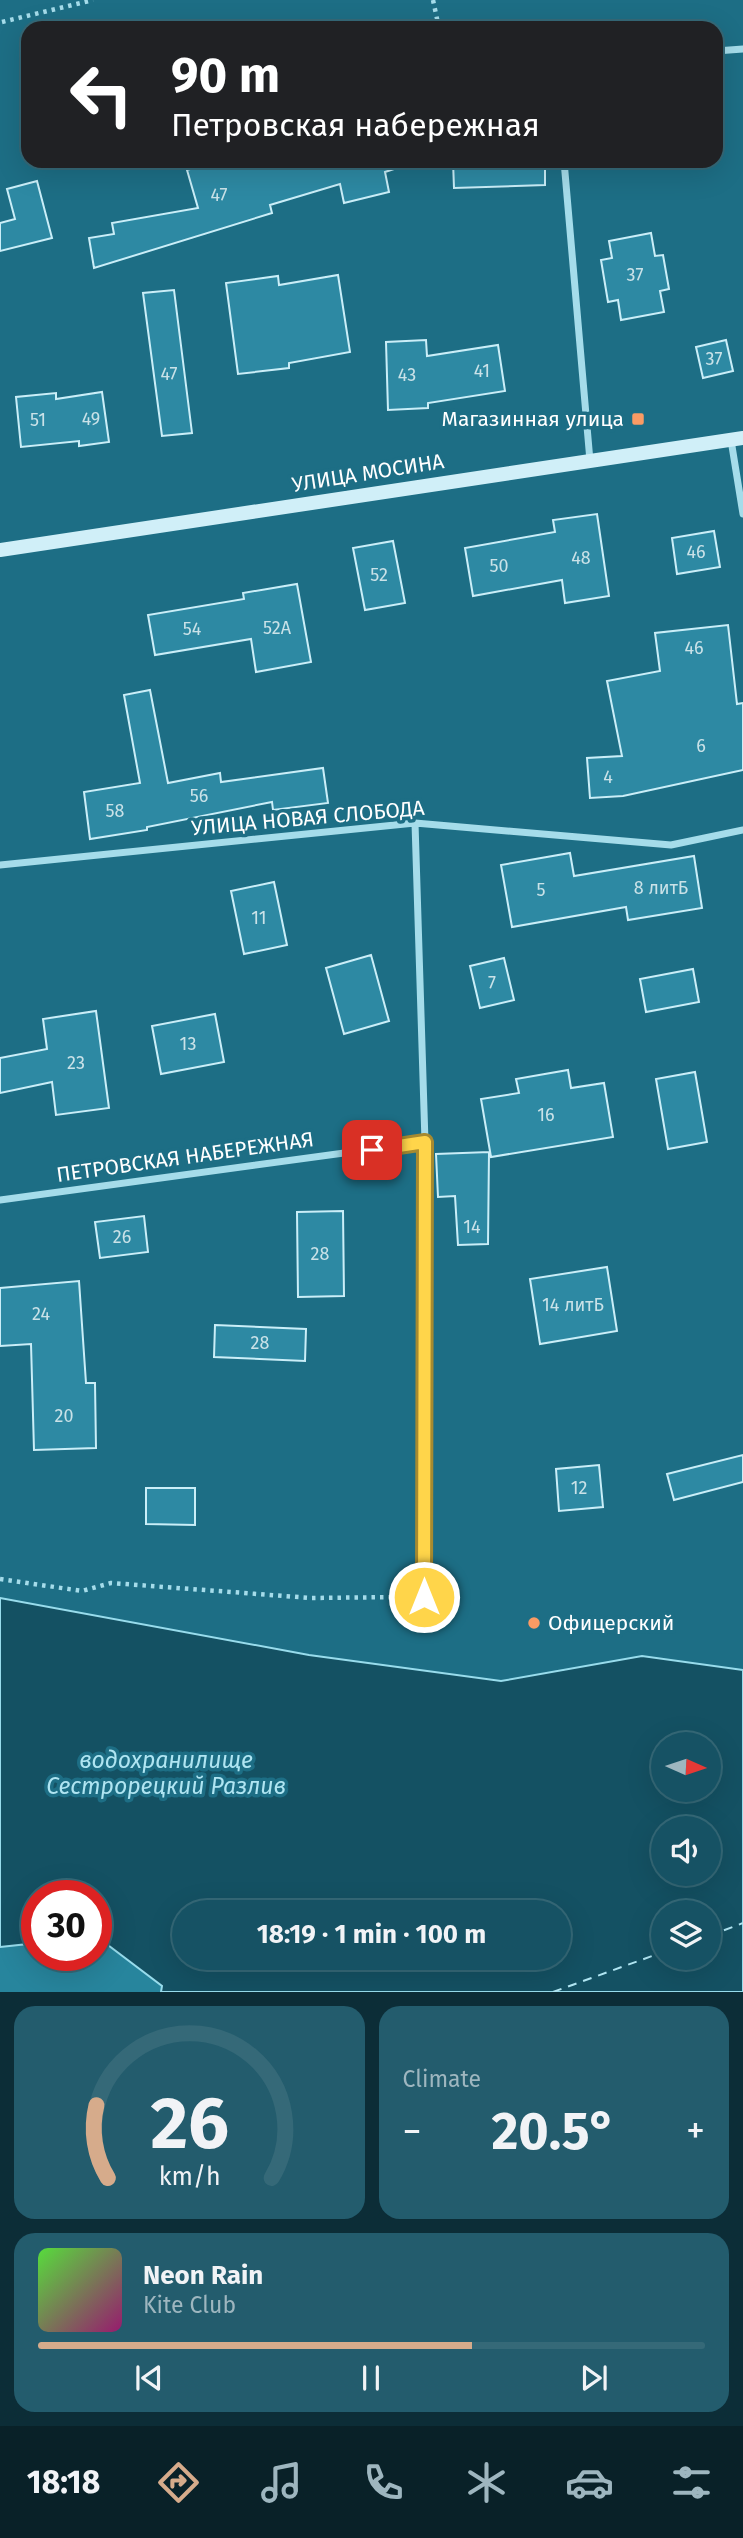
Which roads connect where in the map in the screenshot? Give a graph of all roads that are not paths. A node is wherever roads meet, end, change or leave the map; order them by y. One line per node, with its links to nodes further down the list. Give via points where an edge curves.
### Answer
1 (743, 49): 2 (street)
2 (723, 50)
3 (565, 168): 5 (street)
4 (737, 439): 5 (street, УЛИЦА МОСИНА); 6 (street)
5 (590, 461): 7 (street, УЛИЦА МОСИНА)
6 (743, 513)
7 (0, 550)
8 (415, 823): 9 (street, УЛИЦА НОВАЯ СЛОБОДА, via 671,845); 10 (street, УЛИЦА НОВАЯ СЛОБОДА); 11 (street)
9 (743, 830)
10 (0, 865)
11 (425, 1142): 12 (street, ПЕТРОВСКАЯ НАБЕРЕЖНАЯ); 13 (street)
12 (0, 1200)
13 (424, 1597)

